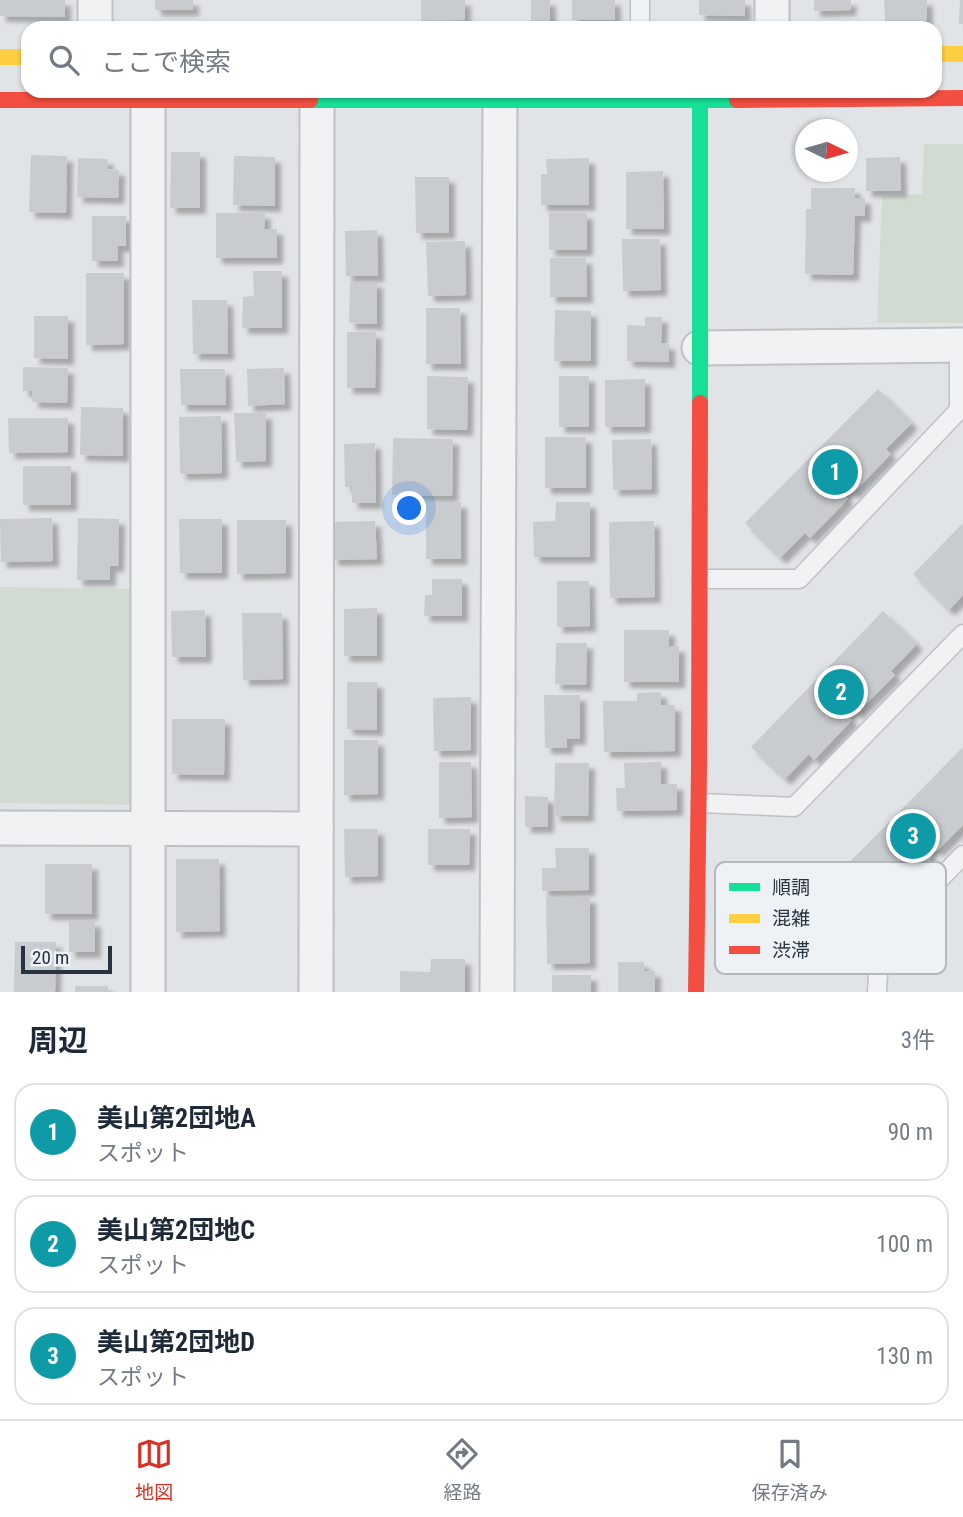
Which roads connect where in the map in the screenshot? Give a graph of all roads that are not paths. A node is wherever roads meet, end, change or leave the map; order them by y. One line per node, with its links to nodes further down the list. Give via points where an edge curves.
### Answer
1 (95, 0): 4 (street)
2 (640, 0): 5 (lane)
3 (772, 0): 6 (street)
4 (94, 21)
5 (640, 21)
6 (772, 21)
7 (942, 54): 8 (street)
8 (963, 54)
9 (0, 57): 10 (street)
10 (21, 57)
11 (942, 97): 12 (street)
12 (963, 97)
13 (47, 98): 18 (street)
14 (148, 98): 27 (street)
15 (317, 98): 26 (street)
16 (500, 98): 33 (street)
17 (700, 98): 20 (street)
18 (0, 100)
19 (961, 345): 20 (street); 21 (lane)
20 (699, 348): 22 (street)
21 (961, 410): 22 (lane, via 799,579)
22 (702, 579): 24 (street)
23 (963, 634): 24 (lane, via 794,807)
24 (701, 803): 34 (street)
25 (0, 828): 27 (street)
26 (316, 829): 27 (street); 32 (street)
27 (148, 830): 31 (street)
28 (963, 855): 29 (lane)
29 (946, 873)
30 (878, 974): 35 (lane)
31 (148, 992)
32 (316, 992)
33 (497, 992)
34 (696, 992)
35 (877, 992)

